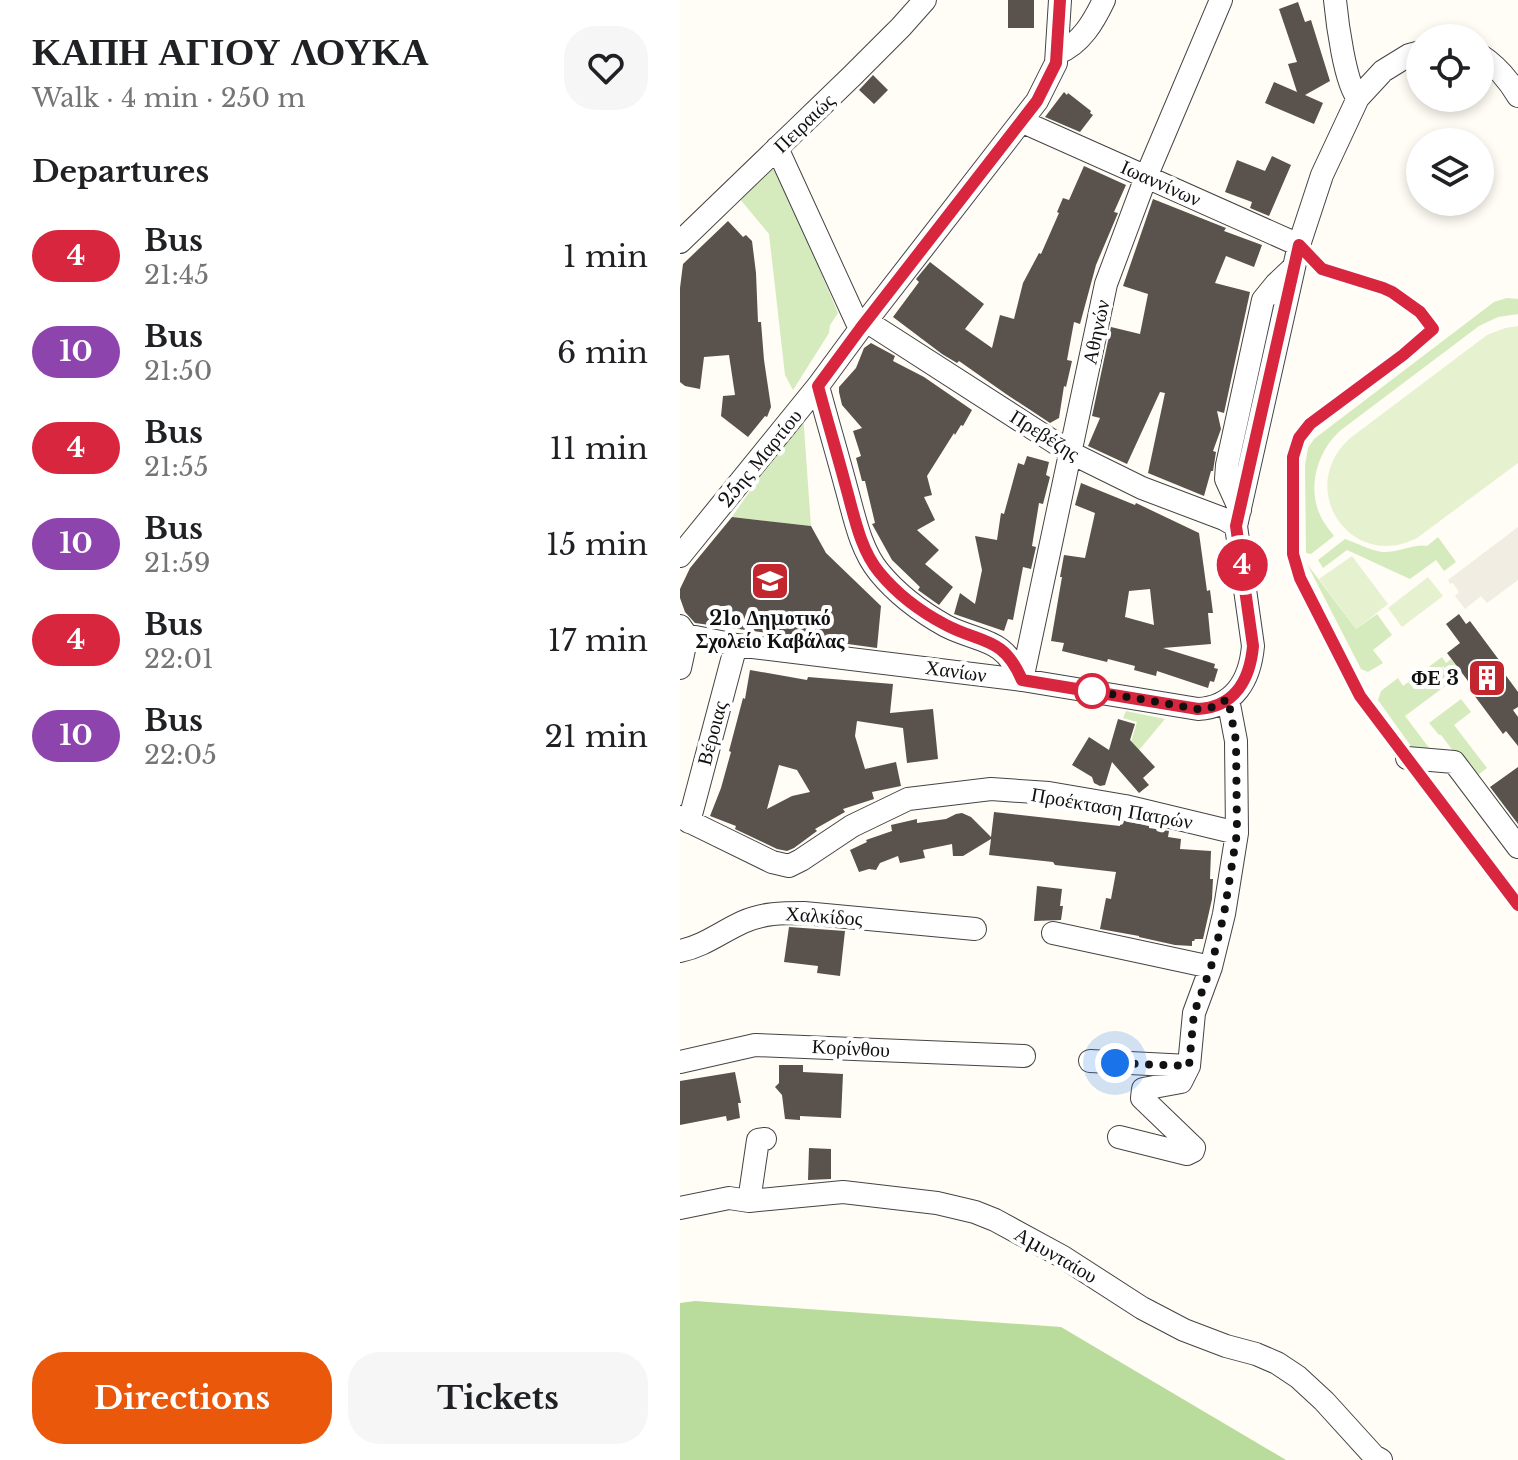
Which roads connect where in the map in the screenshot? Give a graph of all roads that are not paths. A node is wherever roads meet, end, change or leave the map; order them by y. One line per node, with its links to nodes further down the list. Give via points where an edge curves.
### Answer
1 (925, 0): 12 (street, Πειραιώς)
2 (1060, 0): 6 (street, 25ης Μαρτίου)
3 (1104, 0): 6 (street, via 1076,42)
4 (1221, 0): 13 (street, Αθηνών)
5 (1335, 0): 9 (street)
6 (1058, 53): 11 (street, 25ης Μαρτίου)
7 (1406, 57): 9 (street)
8 (1494, 64): 10 (street)
9 (1356, 96): 15 (street, via 1314,195)
10 (1518, 96)
11 (1023, 122): 13 (street, Ιωαννίνων); 16 (street, 25ης Μαρτίου)
12 (777, 148): 14 (street, Πειραιώς); 16 (street)
13 (1146, 177): 15 (street, Ιωαννίνων); 18 (street, Αθηνών, via 1106,284)
14 (680, 242)
15 (1297, 256): 19 (street, via 1263,300 1248,365 1226,479)
16 (863, 325): 17 (street, 25ης Μαρτίου); 18 (street, Πρεβέζης)
17 (818, 386): 20 (street, 25ης Μαρτίου); 25 (street, via 858,529 878,571 927,614 1002,649)
18 (1071, 453): 19 (street, Πρεβέζης, via 1142,488 1224,519); 25 (street, Αθηνών)
19 (1238, 518): 26 (street, via 1253,646 1247,678)
20 (688, 532): 21 (street, 25ης Μαρτίου)
21 (680, 556)
22 (682, 632): 23 (street, Χανίων); 24 (street)
23 (736, 645): 25 (street, Χανίων); 28 (street, Βέροιας)
24 (680, 668)
25 (1022, 680): 26 (street, Χανίων, via 1198,709)
26 (1228, 699): 29 (street, via 1236,741)
27 (1407, 758): 30 (street, via 1454,762)
28 (684, 820): 29 (street, Προέκταση Πατρών, via 789,866 908,799 991,789 1125,806)
29 (1237, 833): 34 (street)
30 (1518, 847)
31 (975, 929): 33 (street, Χαλκίδος, via 778,912 742,922)
32 (1053, 933): 34 (street)
33 (680, 951)
34 (1211, 967): 38 (street, via 1194,1013)
35 (1024, 1056): 37 (street, Κορίνθου, via 755,1045)
36 (1090, 1061): 38 (street)
37 (680, 1062)
38 (1189, 1066): 39 (street, via 1181,1082 1143,1089 1142,1098 1193,1151 1187,1154)
39 (1119, 1137)
40 (765, 1139): 41 (street, via 758,1140)
41 (749, 1201): 42 (street, Αμυνταίου, via 729,1198); 43 (street, Αμυνταίου, via 843,1192 937,1203 995,1220 1184,1330 1277,1363 1324,1401)
42 (680, 1208)
43 (1381, 1460)

